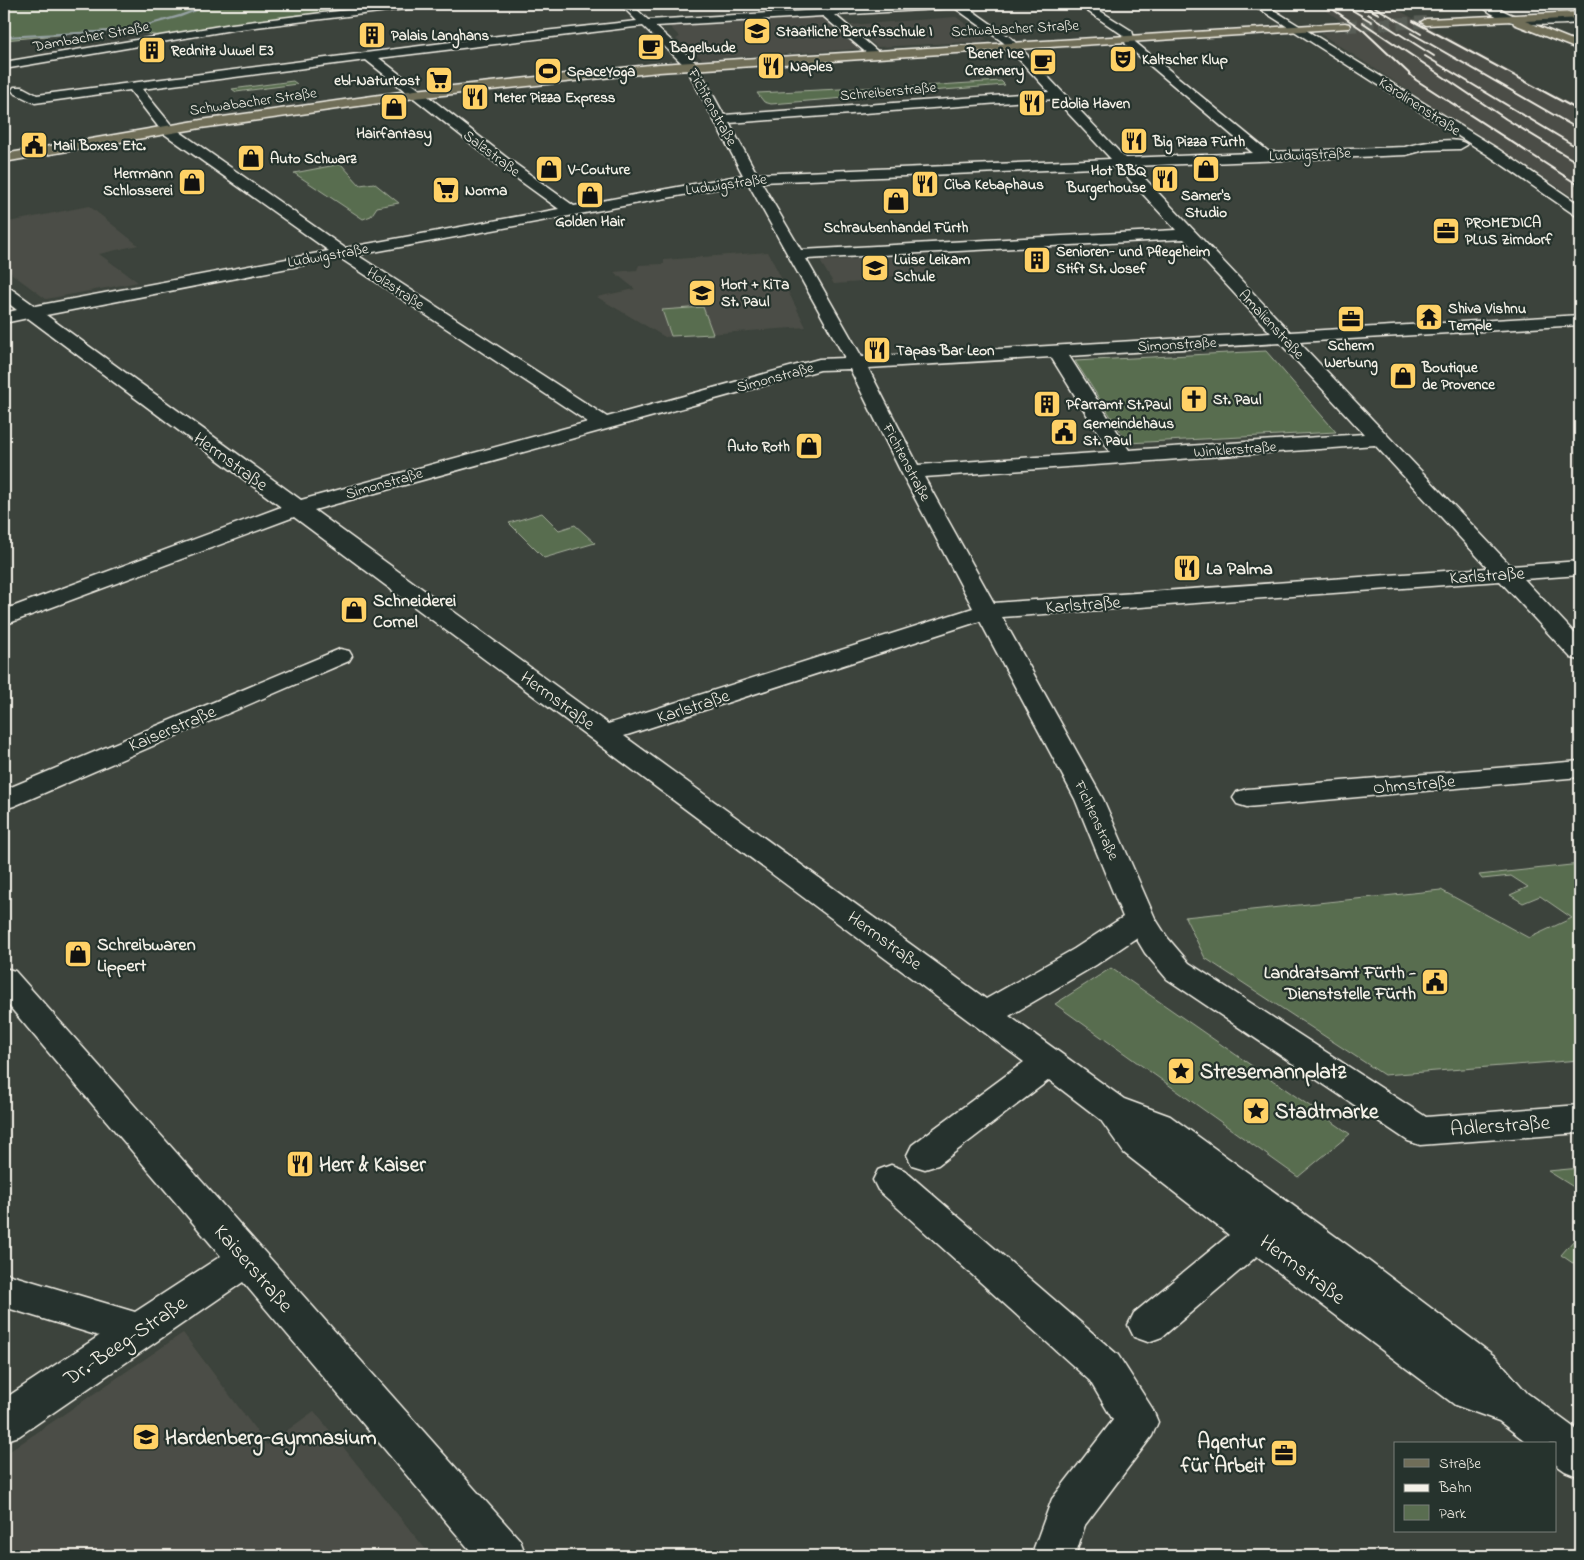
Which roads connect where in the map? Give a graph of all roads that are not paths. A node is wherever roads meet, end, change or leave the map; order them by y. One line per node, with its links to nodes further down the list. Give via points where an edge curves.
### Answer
1 (421, 4): 21 (street, Dambacher Straße, via 232,26)
2 (625, 4): 12 (street, Fichtenstraße)
3 (956, 4): 7 (street); 16 (street, Amalienstraße)
4 (1082, 4): 15 (street, via 1128,33)
5 (1256, 4): 14 (street, Karolinenstraße)
6 (1485, 4): 9 (street)
7 (826, 12): 12 (street); 18 (street)
8 (1580, 15): 9 (main road)
9 (1512, 19): 10 (street, via 1531,22); 11 (main road); 17 (main road)
10 (1580, 20)
11 (1426, 22)
12 (645, 23): 19 (street); 20 (street, Fichtenstraße)
13 (1345, 26): 14 (main road, Schwabacher Straße)
14 (1297, 29): 15 (main road, Schwabacher Straße); 34 (street, Karolinenstraße, via 1517,168)
15 (1129, 38): 16 (main road, Schwabacher Straße); 29 (street, via 1130,43)
16 (1011, 45): 18 (main road, Schwabacher Straße); 25 (street, Amalienstraße)
17 (1580, 47)
18 (873, 53): 20 (main road, Schwabacher Straße)
19 (369, 56): 22 (street); 24 (street, Salzstraße)
20 (691, 65): 24 (main road, Schwabacher Straße); 26 (street, Fichtenstraße)
21 (4, 66)
22 (133, 86): 23 (street, via 35,99); 27 (street, Holzstraße)
23 (18, 90)
24 (414, 94): 27 (main road, Schwabacher Straße); 33 (street, Salzstraße)
25 (1058, 95): 26 (street, Schreiberstraße); 31 (street, Amalienstraße)
26 (721, 119): 32 (street, Fichtenstraße)
27 (168, 130): 30 (main road, Schwabacher Straße); 36 (street, Holzstraße)
28 (1460, 145): 29 (street, Ludwigstraße, via 1424,146 1406,151)
29 (1265, 156): 31 (street, Ludwigstraße)
30 (4, 158)
31 (1121, 162): 32 (street, Ludwigstraße); 35 (street, Amalienstraße)
32 (752, 178): 33 (street, Ludwigstraße); 37 (street, Fichtenstraße)
33 (570, 210): 36 (street, Ludwigstraße)
34 (1580, 212)
35 (1188, 234): 37 (street); 42 (street, Amalienstraße)
36 (341, 252): 39 (street, Ludwigstraße); 45 (street, Holzstraße)
37 (796, 255): 44 (street, Fichtenstraße)
38 (4, 292): 39 (street, Herrnstraße)
39 (30, 312): 40 (street, Ludwigstraße); 49 (street, Herrnstraße)
40 (4, 318)
41 (1580, 320): 42 (street, Simonstraße)
42 (1286, 338): 43 (street, Simonstraße); 46 (street, Amalienstraße)
43 (1057, 351): 44 (street, Simonstraße); 47 (street)
44 (856, 362): 45 (street, Simonstraße, via 819,365); 48 (street, Fichtenstraße)
45 (603, 423): 49 (street, Simonstraße)
46 (1379, 439): 47 (street, Winklerstraße); 51 (street, Amalienstraße)
47 (1123, 457): 48 (street, Winklerstraße)
48 (911, 472): 53 (street, Fichtenstraße)
49 (296, 508): 54 (street, Simonstraße); 57 (street, Herrnstraße)
50 (1580, 568): 51 (street, Karlstraße)
51 (1505, 574): 53 (street, Karlstraße); 55 (street, Amalienstraße)
52 (4, 596): 54 (street)
53 (987, 611): 57 (street, Karlstraße); 61 (street, Fichtenstraße, via 1089,800)
54 (12, 615)
55 (1580, 653)
56 (340, 656): 60 (street, Kaiserstraße)
57 (603, 734): 63 (street, Herrnstraße)
58 (1580, 769): 59 (street, Ohmstraße)
59 (1247, 798)
60 (4, 800)
61 (1140, 920): 63 (street, via 1085,957); 66 (street, Adlerstraße, via 1178,971 1420,1131)
62 (4, 979): 70 (street, Kaiserstraße)
63 (986, 1014): 64 (street, Herrnstraße)
64 (1049, 1062): 65 (street, Herrnstraße); 67 (street)
65 (1112, 1109): 69 (street, Herrnstraße, via 1137,1143); 74 (street, Herrnstraße, via 1158,1126 1257,1198 1483,1371)
66 (1580, 1119)
67 (924, 1155)
68 (891, 1180): 78 (street, via 1104,1368 1138,1422 1067,1514)
69 (1257, 1234): 72 (street); 74 (street, Herrnstraße, via 1469,1392)
70 (247, 1259): 73 (street, Dr.-Beeg-Straße); 77 (street, Kaiserstraße)
71 (4, 1290): 73 (street)
72 (1148, 1325)
73 (139, 1331): 75 (street, Dr.-Beeg-Straße)
74 (1512, 1406): 76 (street, Herrnstraße)
75 (4, 1422)
76 (1580, 1457)
77 (504, 1556)
78 (1053, 1556)

